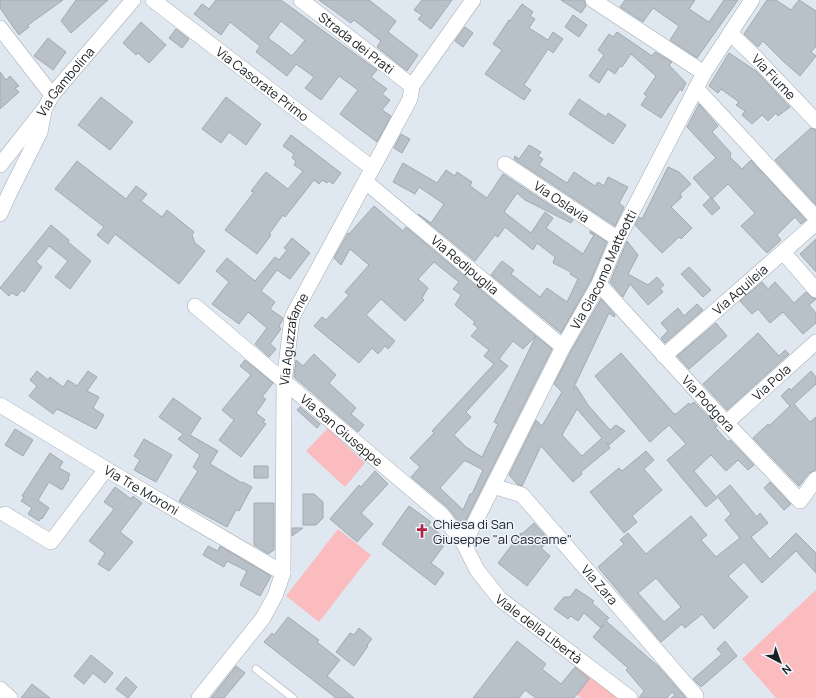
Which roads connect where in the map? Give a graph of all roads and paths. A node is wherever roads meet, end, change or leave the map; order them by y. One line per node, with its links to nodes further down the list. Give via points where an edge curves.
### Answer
1 (133, 0): 12 (street, Via Gambolina)
2 (153, 0): 16 (street, Via Casorate Primo)
3 (301, 0): 10 (street, Strada dei Prati)
4 (473, 0): 10 (street, Via Aguzzafame)
5 (593, 0): 9 (street)
6 (752, 0): 8 (street, Via Giacomo Matteotti)
7 (0, 28): 12 (street)
8 (730, 33): 9 (street, Via Giacomo Matteotti); 13 (street, Via Fiume)
9 (704, 72): 11 (street, Via Giacomo Matteotti)
10 (412, 86): 16 (street, Via Aguzzafame, via 410,99)
11 (696, 88): 20 (street); 22 (street, Via Giacomo Matteotti)
12 (48, 102): 15 (street, Via Gambolina); 18 (street, via 40,132)
13 (816, 121)
14 (505, 164): 22 (street, Via Oslavia)
15 (0, 165)
16 (372, 168): 17 (street, Via Aguzzafame)
17 (366, 182): 28 (street, Via Redipuglia); 30 (street, Via Aguzzafame, via 292,317)
18 (5, 189): 19 (street)
19 (0, 214)
20 (816, 218)
21 (816, 223): 23 (street, Via Aquileia)
22 (618, 239): 24 (street, Via Giacomo Matteotti)
23 (783, 252): 25 (street); 29 (street, Via Aquileia)
24 (599, 284): 28 (street, Via Giacomo Matteotti); 29 (street, Via Podgora)
25 (816, 290)
26 (195, 306): 30 (street, Via San Giuseppe)
27 (816, 342): 32 (street, Via Pola)
28 (563, 347): 35 (street, Via Giacomo Matteotti)
29 (664, 356): 32 (street, Via Podgora)
30 (284, 382): 37 (street, Via San Giuseppe, via 442,516); 38 (street, Via Aguzzafame)
31 (0, 405): 33 (street, Via Tre Moroni)
32 (726, 423): 34 (street, Via Podgora, via 800,501)
33 (106, 469): 36 (street, via 51,542); 38 (street, Via Tre Moroni)
34 (816, 479)
35 (493, 486): 37 (street, Via Giacomo Matteotti); 41 (street, Via Zara, via 522,495)
36 (5, 514)
37 (464, 544): 45 (street, Viale della Libertà, via 477,570 500,599)
38 (283, 573): 43 (street, Via Aguzzafame, via 275,596 263,618)
39 (256, 669): 44 (lane)
40 (0, 689): 42 (street)
41 (696, 696)
42 (10, 698)
43 (199, 698)
44 (293, 698)
45 (630, 698)

